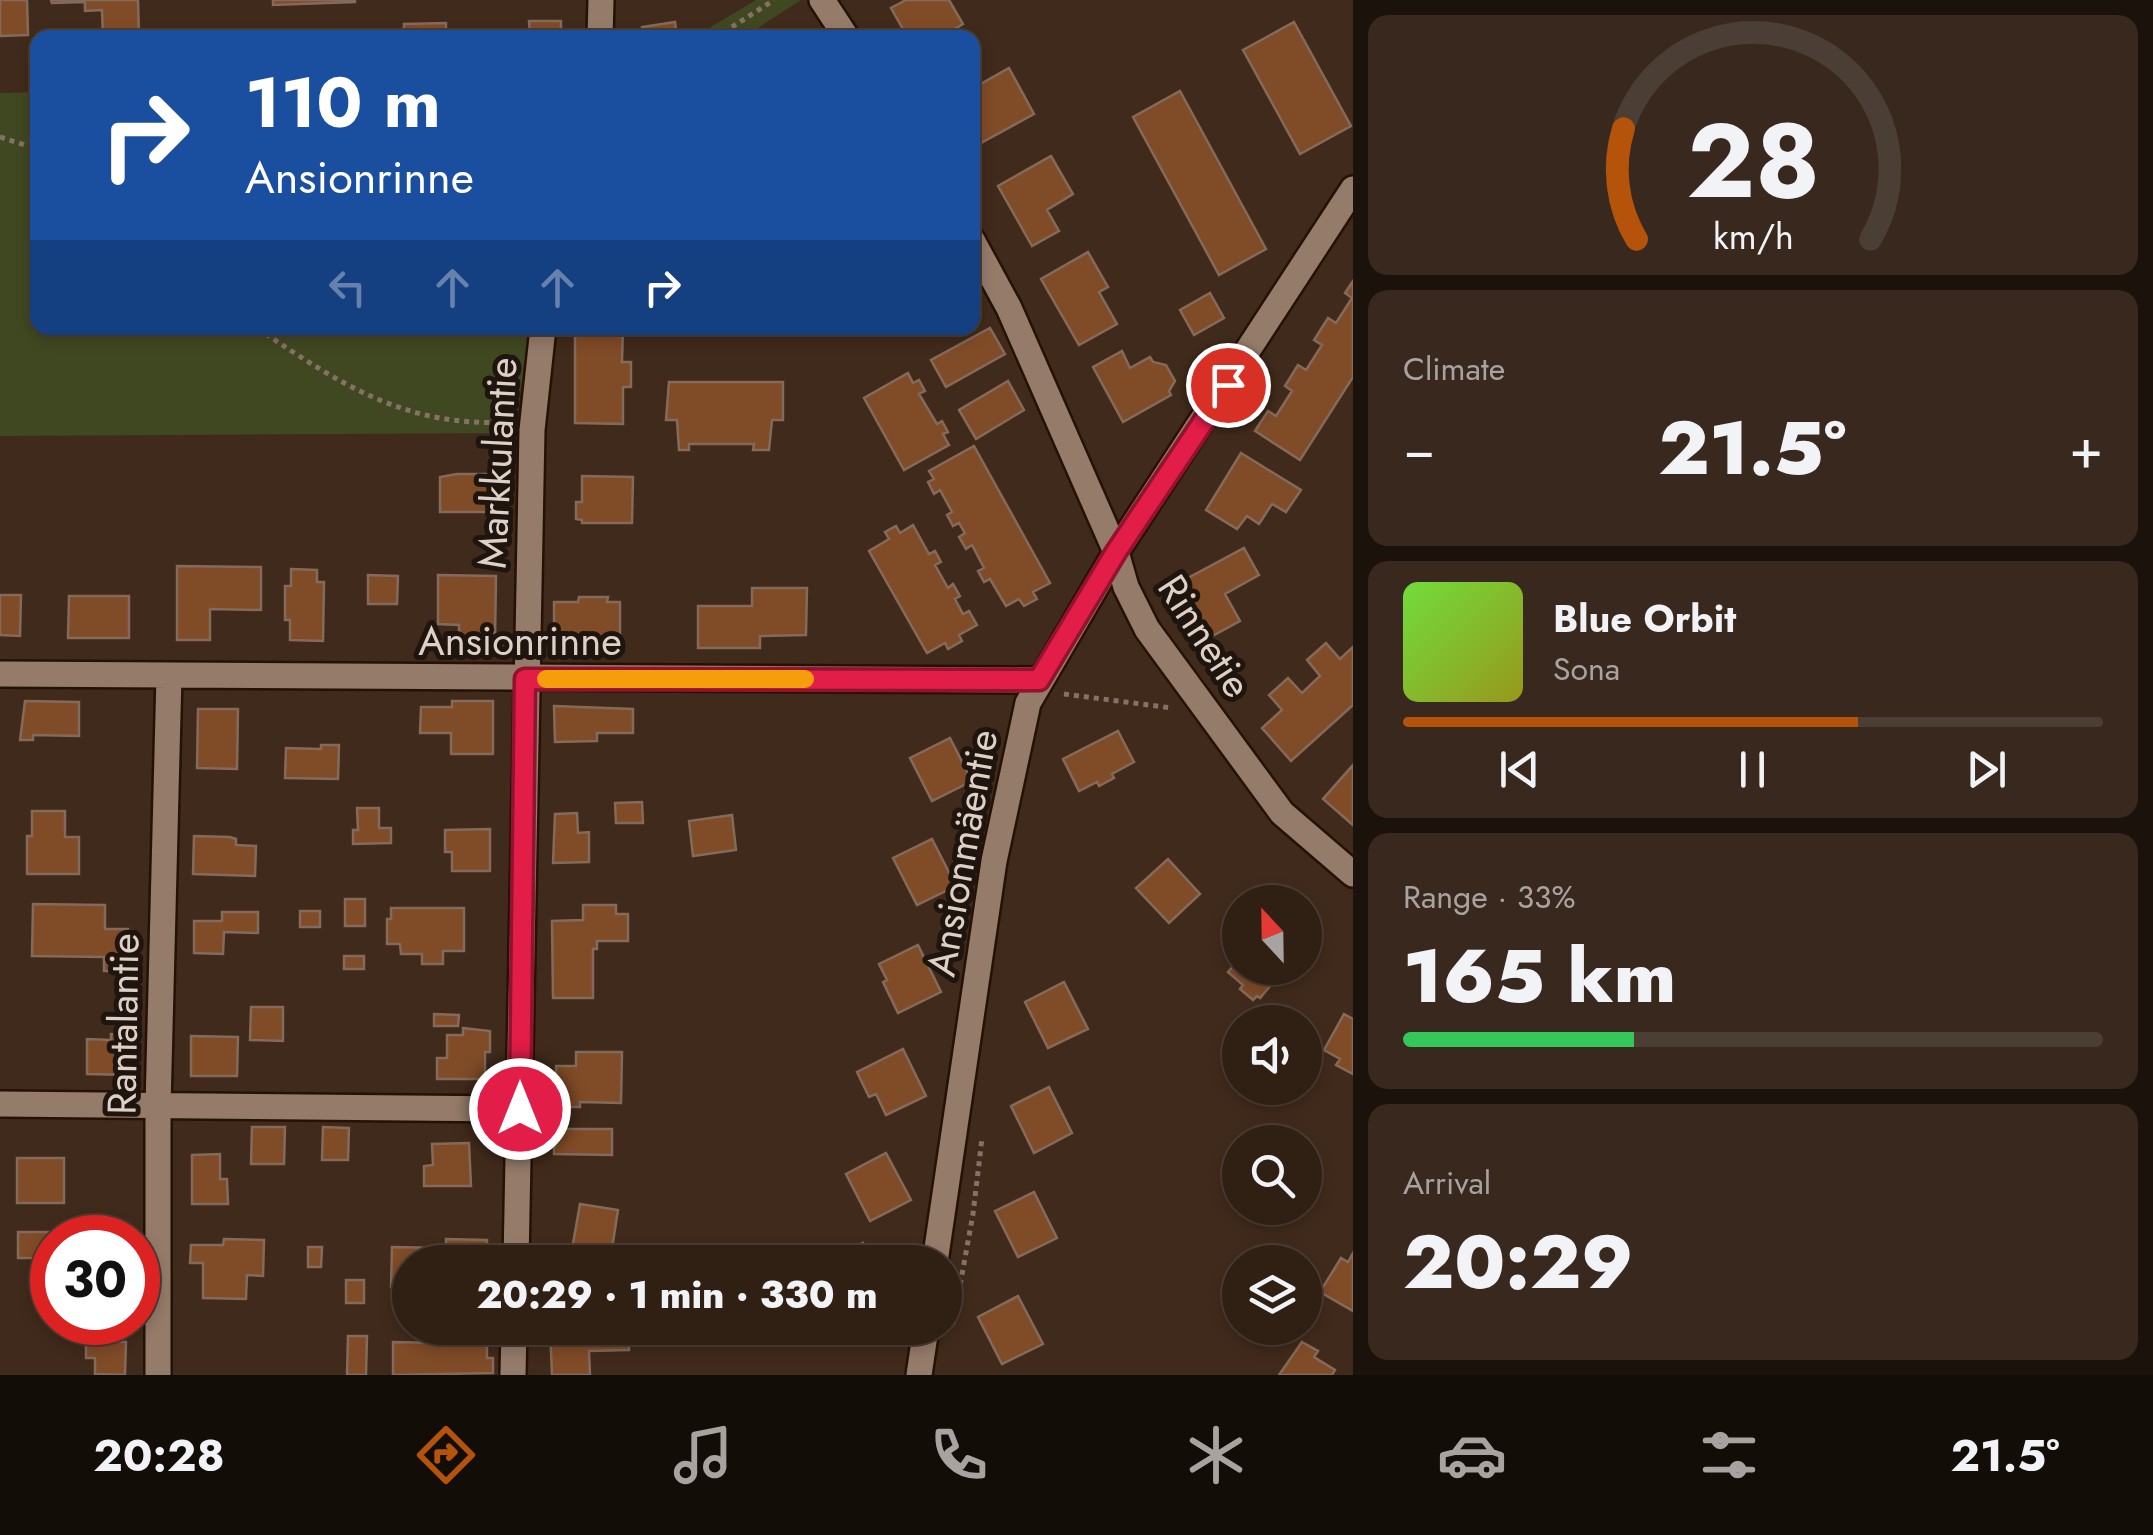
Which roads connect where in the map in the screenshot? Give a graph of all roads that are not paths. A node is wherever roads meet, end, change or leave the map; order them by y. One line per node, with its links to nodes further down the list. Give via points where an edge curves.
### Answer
1 (601, 0): 3 (street)
2 (822, 0): 4 (street)
3 (600, 30)
4 (842, 30)
5 (1353, 189): 8 (street, Ansionmäentie)
6 (980, 255): 8 (street, Rinnetie)
7 (542, 335): 11 (street, Markkulantie)
8 (1116, 552): 12 (street, Ansionmäentie); 13 (street, Rinnetie, via 1147,629 1282,813)
9 (0, 674): 10 (street, Ansionrinne)
10 (169, 676): 11 (street, Ansionrinne); 15 (street, Rantalantie)
11 (525, 679): 12 (street, Ansionrinne); 16 (street, Markkulantie)
12 (1048, 686): 18 (street, Ansionmäentie, via 1028,703 994,861)
13 (1353, 874)
14 (0, 1104): 15 (street)
15 (158, 1106): 16 (street); 21 (street, Rantalantie)
16 (520, 1109): 17 (street, Markkulantie)
17 (516, 1245)
18 (938, 1245)
19 (514, 1345): 22 (street)
20 (923, 1345): 23 (street)
21 (158, 1375)
22 (513, 1375)
23 (918, 1375)

